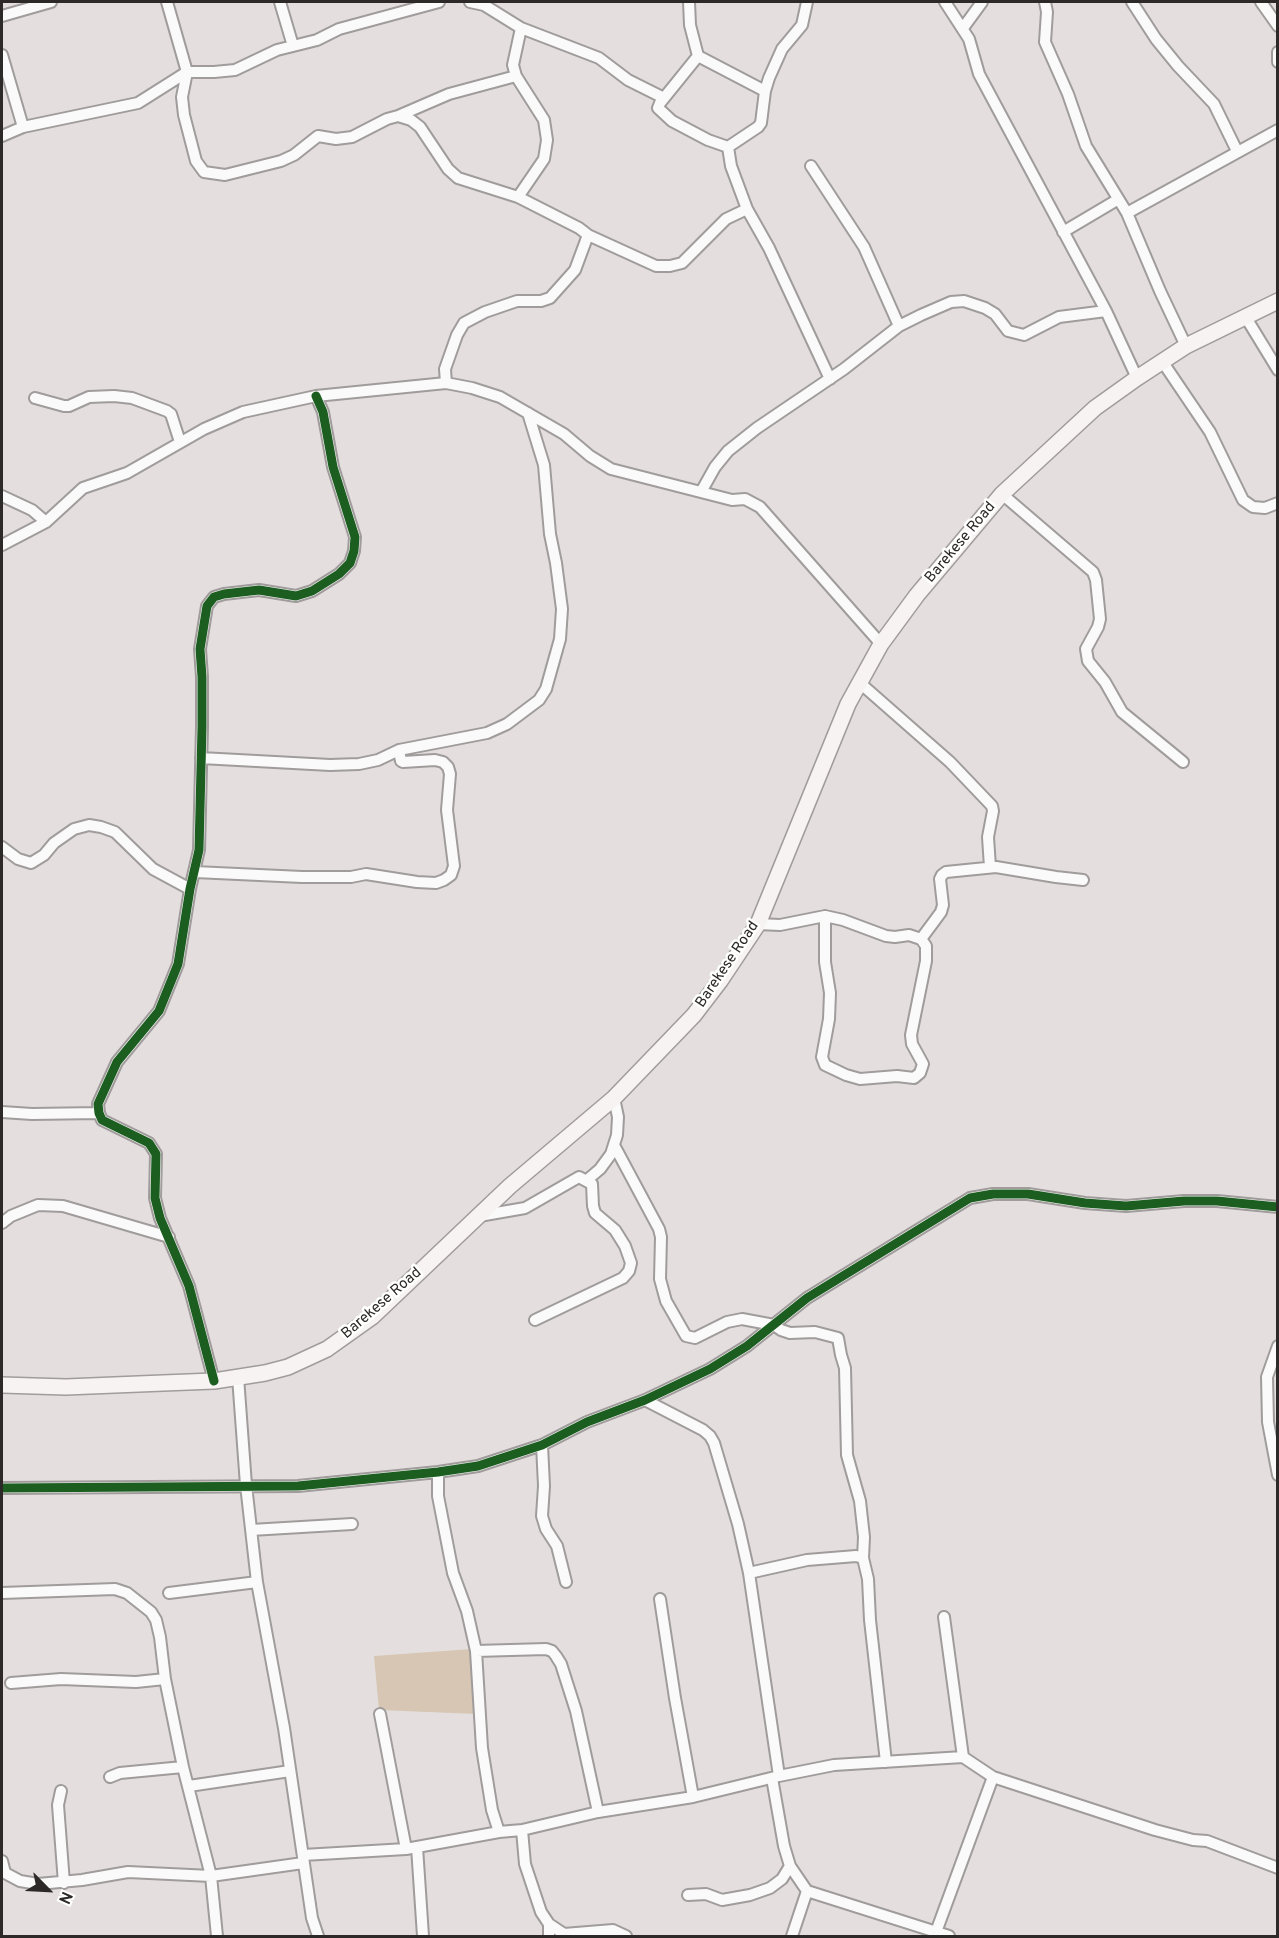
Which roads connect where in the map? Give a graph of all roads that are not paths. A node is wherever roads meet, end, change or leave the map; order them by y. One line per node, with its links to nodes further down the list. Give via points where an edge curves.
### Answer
1 (51, 2): 14 (street)
2 (167, 2): 23 (street)
3 (279, 2): 18 (street)
4 (439, 2): 18 (street, via 339,29)
5 (470, 2): 16 (street, via 484,5)
6 (678, 2): 13 (street)
7 (807, 2): 25 (street, via 802,25 782,49)
8 (945, 2): 17 (street)
9 (982, 2): 17 (street)
10 (1045, 2): 35 (street, via 1045,42 1086,146)
11 (1132, 2): 32 (street, via 1156,39 1214,104)
12 (1261, 2): 15 (street)
13 (689, 3): 21 (street)
14 (2, 16)
15 (1278, 26)
16 (521, 28): 24 (street, via 513,64); 26 (street, via 599,58 628,80)
17 (963, 28): 38 (street, via 979,74)
18 (293, 46): 23 (street, via 235,70)
19 (1278, 52): 22 (street)
20 (2, 55): 28 (street)
21 (698, 56): 25 (street); 26 (street)
22 (1278, 62)
23 (187, 72): 27 (street, via 182,97 184,115 196,161 204,172 225,175 281,161 318,136 352,137); 28 (street, via 138,103)
24 (516, 76): 27 (street, via 449,94); 34 (street, via 544,120 547,140 544,159)
25 (765, 90): 31 (street, via 758,128)
26 (664, 98): 31 (street, via 658,108 672,122)
27 (398, 116): 34 (street, via 420,127 448,170 458,178)
28 (23, 127): 30 (street)
29 (1278, 130): 32 (street)
30 (2, 136)
31 (729, 147): 36 (street, via 731,166)
32 (1237, 151): 37 (street)
33 (812, 166): 43 (street, via 864,247)
34 (518, 197): 39 (street)
35 (1117, 200): 37 (street); 38 (street)
36 (747, 208): 39 (street, via 726,219 682,263 670,266 647,263); 48 (street)
37 (1127, 213): 44 (street)
38 (1063, 232): 41 (street)
39 (588, 235): 49 (street, via 575,270 550,298 517,301 464,323 446,369)
40 (1278, 301): 42 (main road, Barekese Road)
41 (1106, 312): 43 (street, via 1059,316 1024,335 1008,331 995,314 964,301 951,302); 47 (street)
42 (1245, 316): 44 (main road, Barekese Road); 46 (street)
43 (898, 326): 48 (street)
44 (1186, 346): 45 (main road, Barekese Road)
45 (1162, 361): 47 (main road, Barekese Road); 57 (street, via 1210,432 1243,500 1253,507)
46 (1278, 370)
47 (1137, 378): 55 (main road, Barekese Road, via 1095,408)
48 (830, 379): 54 (street, via 728,451)
49 (446, 383): 50 (street); 52 (street, via 500,397)
50 (316, 396): 53 (street, via 243,412); 63 (street, via 355,537 350,563 312,591 296,596 259,590 214,597 207,606 200,649)
51 (35, 398): 53 (street, via 64,406 89,397 132,398 171,414)
52 (528, 413): 54 (street, via 611,469); 62 (street, via 544,465 562,609 560,639 546,689 539,700 507,724 486,733)
53 (180, 442): 58 (street, via 127,473 83,488)
54 (700, 492): 60 (street, via 745,499 760,507)
55 (1002, 494): 60 (main road, Barekese Road); 64 (street, via 1093,573 1100,619 1086,649 1088,661 1122,712)
56 (2, 496): 58 (street, via 32,510)
57 (1278, 503)
58 (46, 522): 59 (street)
59 (2, 545)
60 (881, 644): 61 (main road, Barekese Road)
61 (860, 683): 66 (street, via 950,762 992,806); 71 (main road, Barekese Road)
62 (399, 750): 63 (street, via 359,764); 67 (street, via 404,762 435,760 448,767 447,810 454,866 444,880 417,882 366,874 302,877)
63 (201, 758): 67 (street)
64 (1183, 762)
65 (2, 847): 69 (street, via 31,863 74,829 101,827 115,832 153,869)
66 (990, 867): 68 (street); 72 (street, via 942,874 941,912)
67 (195, 872): 69 (street)
68 (1083, 880)
69 (190, 889): 75 (street, via 178,964 159,1011 117,1062 98,1104)
70 (825, 916): 71 (street, via 780,925); 72 (street, via 886,936); 72 (street, via 830,1001 822,1057 831,1070 860,1079 914,1078 920,1073 923,1064 911,1035 926,961 926,946)
71 (758, 924): 73 (main road, Barekese Road, via 694,1015)
72 (921, 939)
73 (614, 1098): 76 (street, via 618,1117); 79 (main road, Barekese Road)
74 (2, 1112): 75 (street)
75 (99, 1113): 81 (street, via 102,1120 149,1143 156,1154 155,1198)
76 (614, 1145): 77 (street, via 600,1169); 83 (street, via 659,1229 660,1279 666,1301 686,1336 695,1338 742,1319)
77 (587, 1180): 79 (street, via 579,1177 525,1208); 82 (street, via 592,1184 595,1213 615,1230 625,1246 631,1263 629,1271 623,1278)
78 (1278, 1207): 83 (street, via 1217,1201 1126,1206 1028,1194 970,1198 807,1298)
79 (479, 1216): 85 (main road, Barekese Road, via 348,1336 288,1366)
80 (2, 1223): 81 (street, via 11,1215 38,1205 63,1206)
81 (169, 1236): 86 (street, via 189,1286)
82 (535, 1320)
83 (774, 1325): 88 (street, via 735,1354); 96 (street, via 790,1333 815,1332 838,1338 846,1376 847,1455 860,1501)
84 (1278, 1346): 91 (street, via 1267,1377 1268,1422)
85 (238, 1377): 86 (main road, Barekese Road); 92 (street)
86 (214, 1381): 87 (main road, Barekese Road, via 66,1387)
87 (2, 1385)
88 (645, 1400): 89 (street, via 587,1422); 97 (street, via 710,1436)
89 (542, 1445): 90 (street, via 488,1463); 98 (street, via 542,1516 557,1546)
90 (438, 1472): 92 (street, via 298,1485); 104 (street, via 438,1496 453,1573)
91 (1278, 1475)
92 (246, 1485): 93 (street); 95 (street)
93 (2, 1488)
94 (352, 1524): 95 (street)
95 (251, 1530): 99 (street)
96 (863, 1558): 97 (street, via 807,1560); 109 (street)
97 (749, 1573): 113 (street)
98 (566, 1581)
99 (256, 1582): 101 (street); 111 (street)
100 (2, 1593): 105 (street, via 115,1589 127,1593 156,1620)
101 (169, 1593)
102 (660, 1599): 117 (street)
103 (944, 1617): 108 (street)
104 (476, 1651): 118 (street, via 546,1649 556,1656 576,1711); 120 (street, via 482,1748)
105 (165, 1679): 106 (street); 110 (street)
106 (11, 1683)
107 (380, 1714): 121 (street)
108 (963, 1757): 109 (street); 114 (street)
109 (886, 1762): 113 (street, via 834,1765)
110 (183, 1767): 112 (street); 115 (street)
111 (290, 1771): 115 (street); 122 (street)
112 (110, 1777)
113 (775, 1777): 117 (street); 124 (street)
114 (993, 1777): 125 (street, via 1155,1830 1207,1841); 131 (street)
115 (189, 1786): 126 (street)
116 (62, 1791): 127 (street, via 58,1805)
117 (693, 1797): 118 (street)
118 (598, 1812): 119 (street)
119 (522, 1830): 120 (street); 130 (street, via 525,1864)
120 (499, 1832): 121 (street)
121 (412, 1848): 122 (street); 135 (street)
122 (303, 1859): 126 (street); 134 (street)
123 (2, 1861): 127 (street, via 5,1873 20,1881)
124 (790, 1866): 128 (street); 129 (street, via 770,1888 750,1895 722,1900 706,1894)
125 (1278, 1868)
126 (211, 1876): 127 (street, via 128,1872); 133 (street)
127 (64, 1882)
128 (807, 1891): 131 (street); 138 (street)
129 (688, 1894)
130 (549, 1924): 132 (street); 136 (street)
131 (936, 1932): 139 (street)
132 (564, 1935): 137 (street, via 613,1930)
133 (217, 1936)
134 (318, 1936)
135 (423, 1936)
136 (549, 1936)
137 (626, 1936)
138 (792, 1936)
139 (949, 1936)

